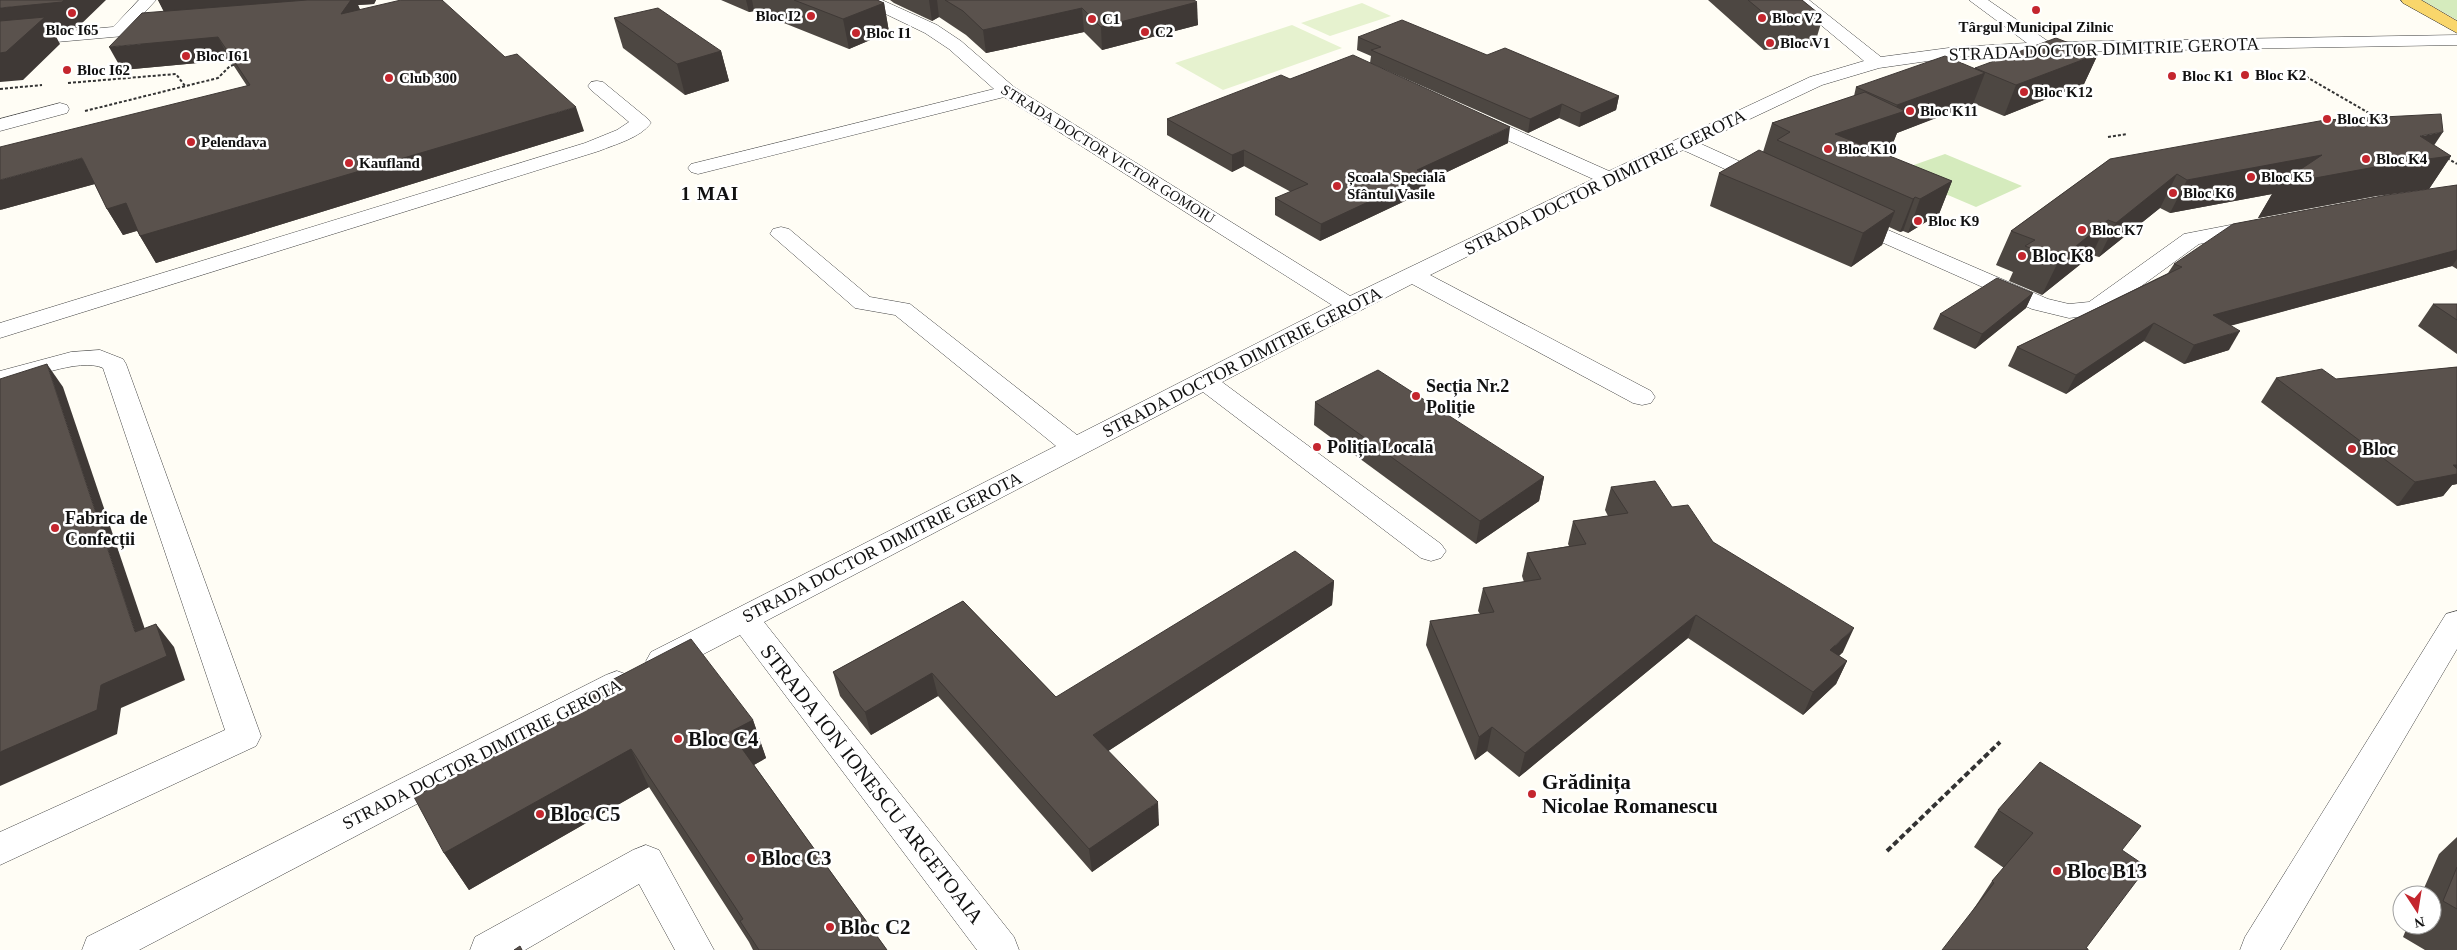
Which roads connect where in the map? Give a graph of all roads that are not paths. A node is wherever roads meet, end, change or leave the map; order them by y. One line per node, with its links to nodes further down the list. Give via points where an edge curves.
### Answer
1 (148, 0): 9 (street)
2 (1799, 0): 13 (street)
3 (2006, 0): 6 (street)
4 (2409, 0): 8 (main road)
5 (880, 1): 15 (street, STRADA DOCTOR VICTOR GOMOIU, via 955,45)
6 (1978, 1): 12 (street)
7 (178, 27): 9 (street)
8 (2457, 28)
9 (119, 31): 11 (street)
10 (2457, 40): 12 (street, STRADA DOCTOR DIMITRIE GEROTA)
11 (0, 42)
12 (2044, 48): 13 (street, STRADA DOCTOR DIMITRIE GEROTA, via 1956,52)
13 (1877, 63): 19 (street, STRADA DOCTOR DIMITRIE GEROTA, via 1816,81)
14 (597, 86): 28 (street, via 641,123 592,147)
15 (1007, 91): 20 (street); 27 (street, STRADA DOCTOR VICTOR GOMOIU)
16 (60, 109): 18 (street)
17 (1459, 111): 21 (street)
18 (3, 131)
19 (1683, 143): 21 (street, STRADA DOCTOR DIMITRIE GEROTA); 22 (street)
20 (698, 168)
21 (1610, 178): 26 (street, STRADA DOCTOR DIMITRIE GEROTA)
22 (1789, 192)
23 (1833, 212): 24 (street, via 1956,269 2040,304 2069,311 2094,309 2192,239)
24 (2280, 221)
25 (781, 234): 32 (street, via 863,303 902,309)
26 (1413, 275): 27 (street, STRADA DOCTOR DIMITRIE GEROTA); 31 (street)
27 (1349, 306): 30 (street, STRADA DOCTOR DIMITRIE GEROTA)
28 (0, 331)
29 (0, 379): 36 (street, via 72,359 100,357 114,364 244,736)
30 (1204, 381): 32 (street, STRADA DOCTOR DIMITRIE GEROTA); 33 (street)
31 (1642, 397)
32 (1075, 447): 34 (street, STRADA DOCTOR DIMITRIE GEROTA)
33 (1431, 551)
34 (744, 618): 37 (street, STRADA DOCTOR DIMITRIE GEROTA); 40 (street, STRADA ION IONESCU ARGETOAIA)
35 (2457, 622): 41 (street)
36 (0, 849)
37 (101, 950)
38 (489, 950): 39 (street, via 646,862)
39 (695, 950)
40 (1000, 950)
41 (2260, 950)

